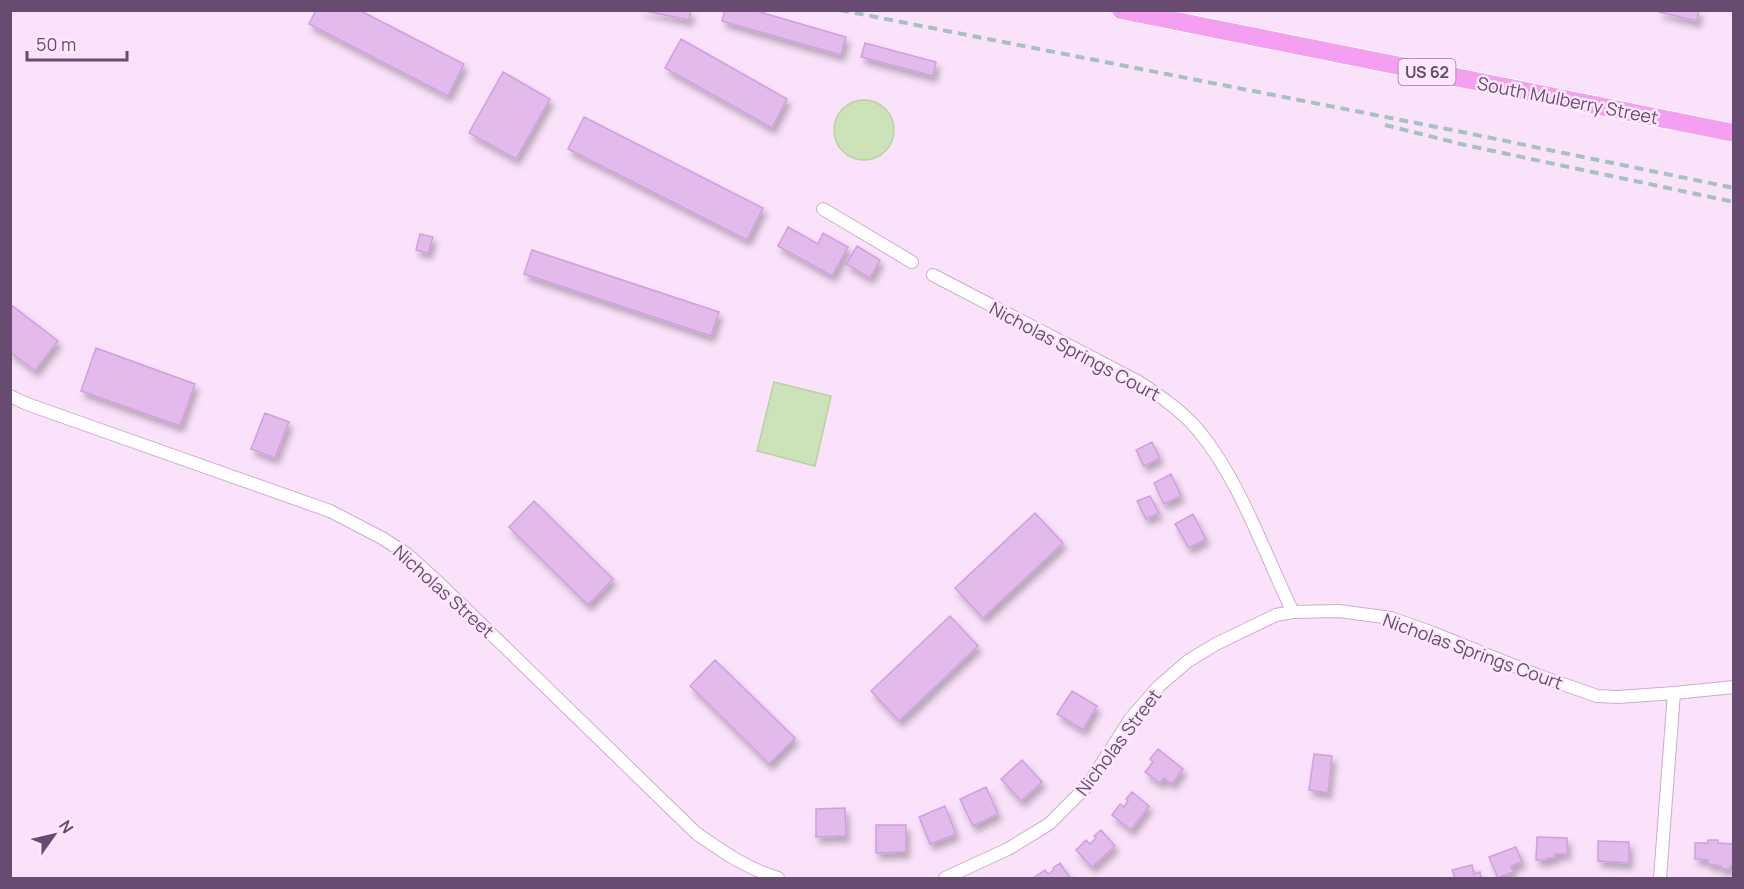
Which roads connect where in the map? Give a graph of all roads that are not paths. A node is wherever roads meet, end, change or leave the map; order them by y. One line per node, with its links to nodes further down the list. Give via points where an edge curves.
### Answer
1 (1121, 10): 2 (main road, South Mulberry Street / US 62)
2 (1734, 133)
3 (822, 209): 4 (street)
4 (912, 262)
5 (933, 275): 7 (street, Nicholas Springs Court, via 1137,381 1179,410 1226,472)
6 (10, 396): 10 (street, Nicholas Street, via 330,511 382,538 407,554 441,585 696,833 731,858)
7 (1293, 612): 9 (street, Nicholas Springs Court, via 1339,611 1391,618 1598,696); 11 (street, Nicholas Street, via 1276,615 1188,661 1131,718 1088,785 1049,824)
8 (1734, 687): 9 (street, Nicholas Springs Court)
9 (1674, 693): 12 (street)
10 (778, 879)
11 (945, 879)
12 (1660, 879)

